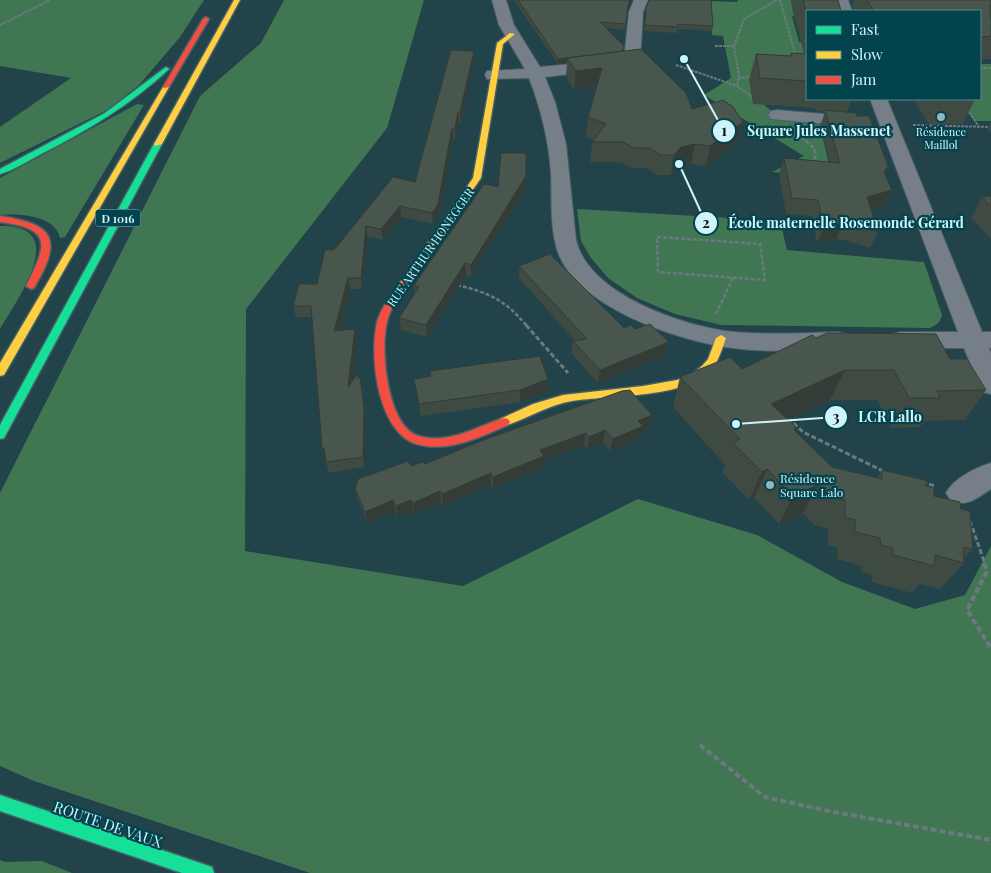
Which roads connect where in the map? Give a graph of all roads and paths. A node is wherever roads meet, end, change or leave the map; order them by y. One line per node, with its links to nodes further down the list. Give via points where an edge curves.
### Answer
1 (50, 0): 7 (path)
2 (237, 0): 41 (main road, D 1016)
3 (499, 0): 9 (street)
4 (641, 0): 14 (street, via 636,12 632,63)
5 (778, 0): 11 (path, via 744,19); 12 (path)
6 (212, 8): 8 (main road, D 1016)
7 (0, 25)
8 (198, 31): 26 (main road, via 158,77 120,108); 37 (main road, D 1016)
9 (512, 34): 14 (street); 15 (main road, RUE ARTHUR HONEGGER, via 501,41)
10 (715, 46): 11 (path)
11 (734, 46): 17 (path)
12 (797, 61)
13 (676, 65): 18 (path)
14 (535, 73): 15 (street); 32 (street, via 555,135 564,234 573,260 595,284 629,307 671,326)
15 (493, 74): 28 (main road, RUE ARTHUR HONEGGER, via 477,178)
16 (757, 77): 17 (path)
17 (738, 78): 18 (path)
18 (737, 86): 21 (path)
19 (878, 100): 22 (street)
20 (966, 106): 24 (path)
21 (777, 115): 22 (street); 25 (path, via 814,148)
22 (887, 124): 24 (path); 35 (street)
23 (991, 127): 24 (path)
24 (979, 128)
25 (817, 167)
26 (0, 172)
27 (0, 219): 30 (main road, via 29,223 42,230 48,242 43,266)
28 (411, 274): 39 (path, via 486,292 501,301 530,327); 39 (main road, RUE ARTHUR HONEGGER, via 385,312 379,331 388,410 404,434 432,443 454,441 544,404)
29 (733, 278): 29 (path, via 765,280 760,244 657,237 658,272); 32 (path)
30 (25, 299)
31 (13, 326): 36 (main road)
32 (713, 336): 33 (street, via 758,341); 39 (main road, RUE ARTHUR HONEGGER, via 710,367 695,376 656,387)
33 (855, 340)
34 (884, 340): 35 (street)
35 (982, 340): 38 (street)
36 (0, 356)
37 (0, 372)
38 (991, 385)
39 (586, 395)
40 (782, 412): 42 (path, via 803,432)
41 (0, 436)
42 (888, 473)
43 (991, 474): 45 (street)
44 (915, 480): 45 (path)
45 (961, 493): 46 (path, via 987,571 967,610)
46 (991, 648)
47 (700, 745): 49 (path, via 764,797)
48 (0, 803): 50 (main road, ROUTE DE VAUX)
49 (991, 840)
50 (206, 873)

